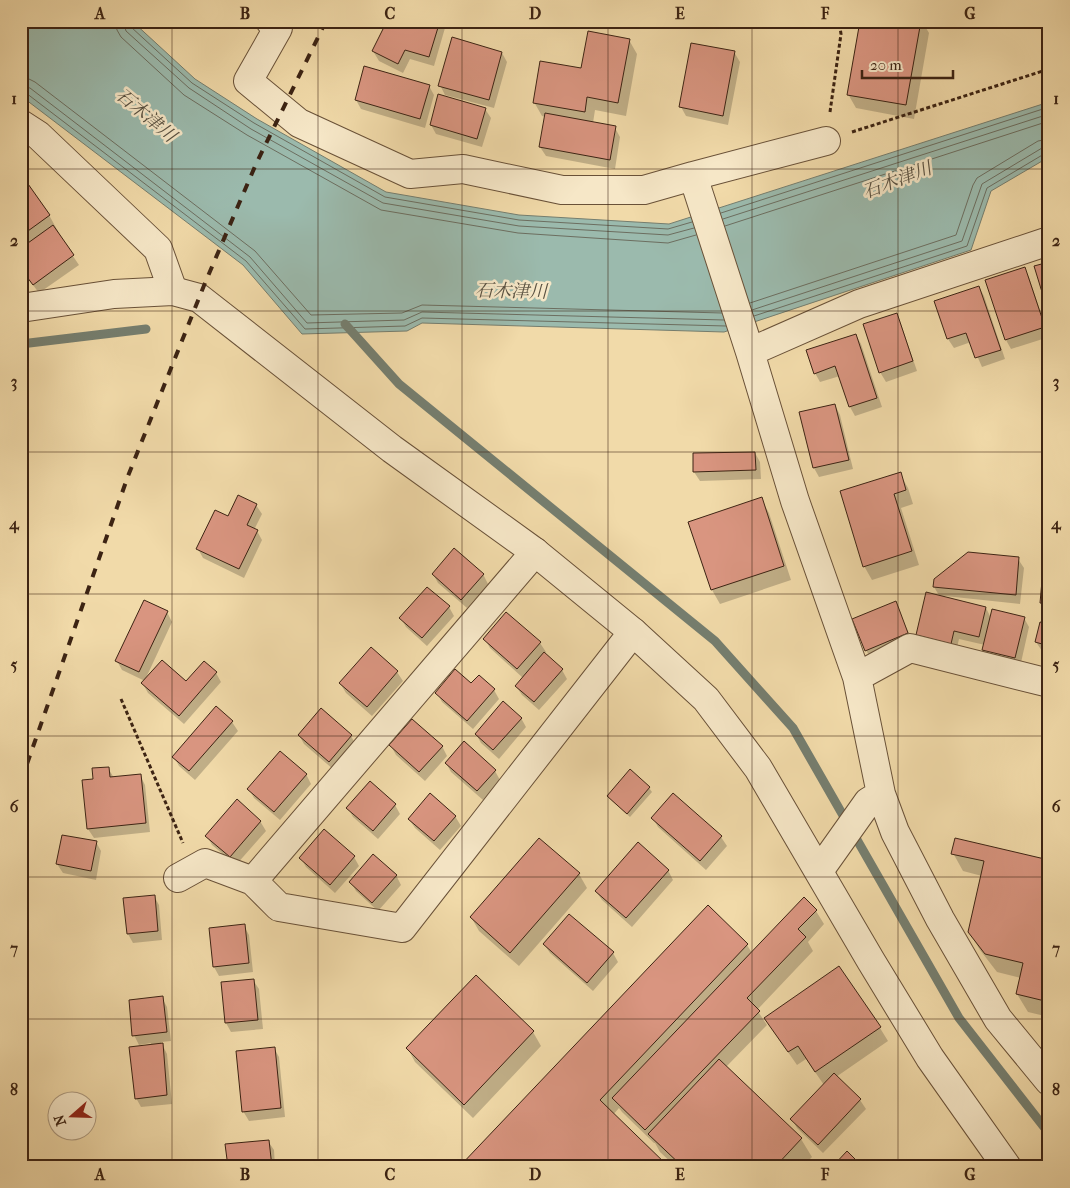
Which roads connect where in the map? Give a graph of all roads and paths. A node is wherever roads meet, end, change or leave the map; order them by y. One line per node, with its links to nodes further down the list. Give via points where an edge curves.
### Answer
1 (270, 21): 6 (street, via 278,28 248,82 299,123 410,174 462,170 562,190 644,190)
2 (839, 21): 5 (path, via 841,34)
3 (1049, 69): 5 (path)
4 (21, 124): 8 (street, via 38,135 158,249)
5 (826, 141): 6 (street)
6 (693, 176): 10 (street)
7 (1049, 241): 10 (street, via 860,304)
8 (173, 291): 9 (street, via 114,294); 11 (street, via 199,298 392,450)
9 (21, 308)
10 (748, 346): 13 (street, via 795,502)
11 (535, 552): 12 (street); 20 (street)
12 (633, 632): 17 (street, via 706,699); 20 (street, via 402,928 279,907)
13 (857, 677): 14 (street, via 910,648); 16 (street)
14 (1049, 683)
15 (120, 699): 18 (path, via 187,850)
16 (875, 798): 17 (street); 21 (street, via 998,1018)
17 (825, 863): 22 (street, via 871,961 930,1058)
18 (205, 864): 19 (street); 20 (street)
19 (178, 878)
20 (253, 882)
21 (1049, 1081)
22 (1007, 1167)

